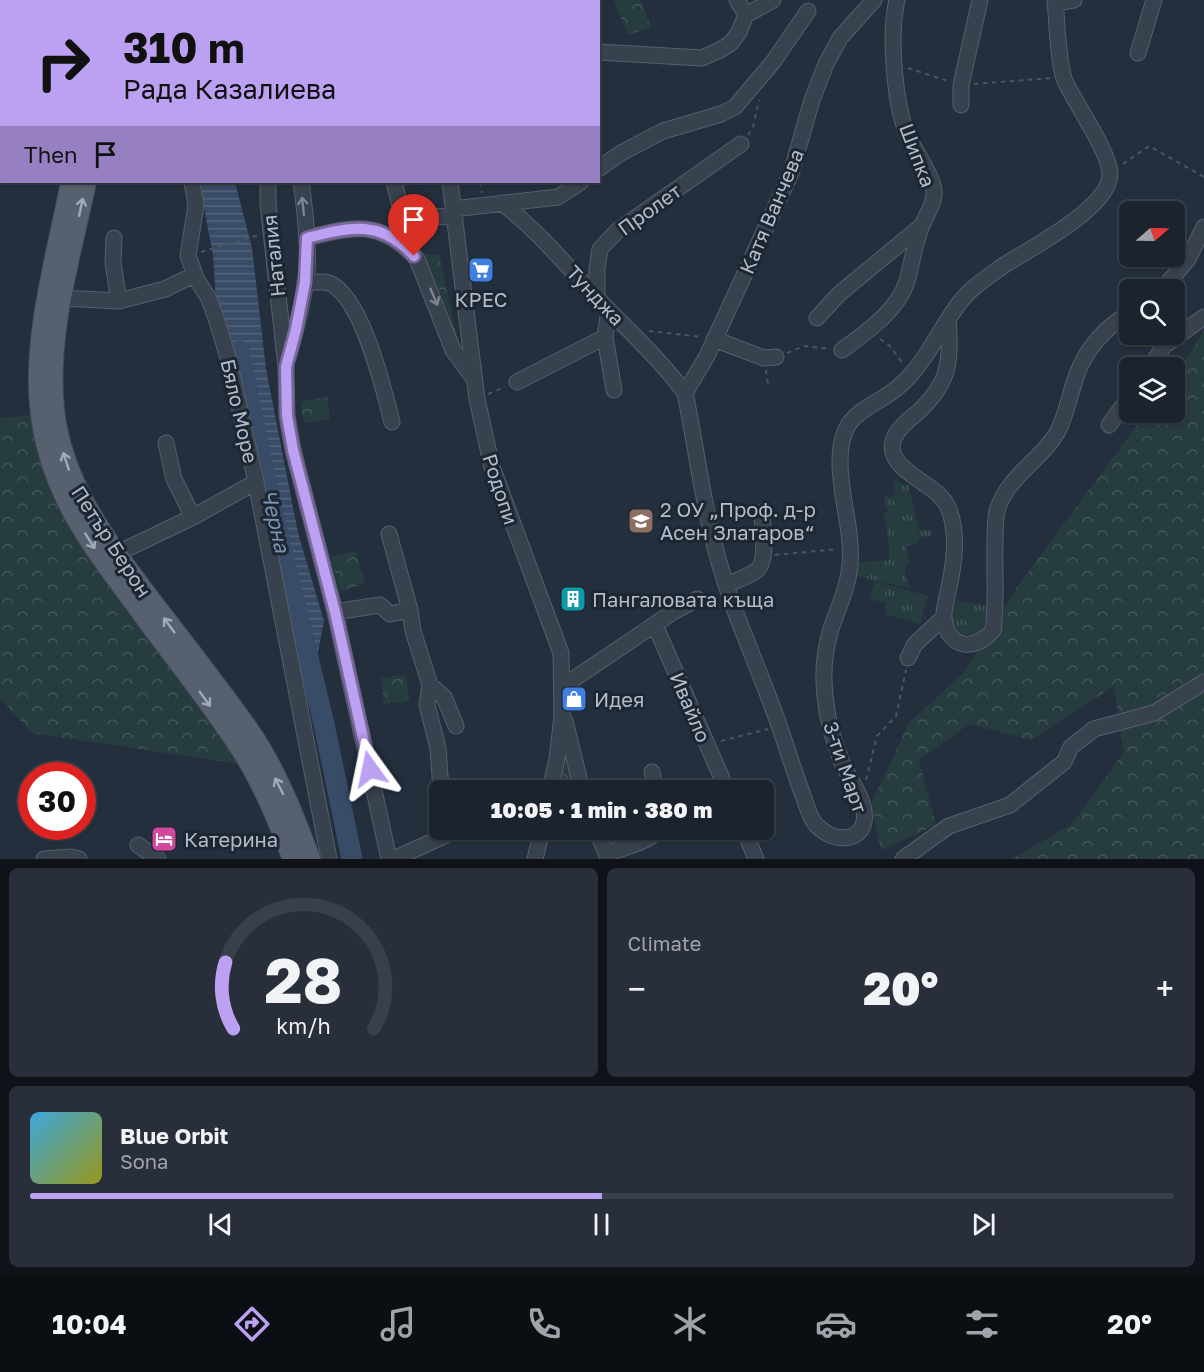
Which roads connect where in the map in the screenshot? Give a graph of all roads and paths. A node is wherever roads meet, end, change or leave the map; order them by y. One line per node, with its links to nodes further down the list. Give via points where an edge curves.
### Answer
1 (737, 0): 10 (street)
2 (773, 0): 10 (street)
3 (874, 0): 53 (street, Катя Ванчева, via 840,38 826,64 791,173)
4 (897, 0): 13 (street, Шипка)
5 (980, 0): 15 (street)
6 (1074, 0): 8 (street)
7 (1154, 0): 12 (street)
8 (1055, 1): 14 (street)
9 (808, 11): 19 (street, via 773,62 735,107 663,131)
10 (747, 15): 11 (street, via 731,43 702,58)
11 (600, 52)
12 (1138, 53)
13 (893, 63): 15 (path); 32 (street, Шипка, via 907,134 934,186 931,207)
14 (1063, 77): 15 (path); 20 (street, via 1102,148)
15 (961, 85): 17 (street)
16 (761, 92): 18 (path, via 753,127)
17 (962, 105)
18 (741, 144): 42 (street, Пролет, via 617,231 600,249)
19 (600, 168)
20 (1110, 172): 21 (path, via 1149,146); 48 (street, 3-ти Март, via 1102,194 1082,215 980,282)
21 (1204, 177)
22 (71, 183): 95 (main road, Петър Берон, one-way to 95, via 39,367 40,404 50,462 80,527 237,743)
23 (87, 183): 41 (main road, Петър Берон, one-way to 23)
24 (192, 183): 38 (street, Бяло Море, via 196,205 188,256)
25 (268, 183): 56 (street, Наталия)
26 (301, 183): 36 (street, Наталия, one-way to 26)
27 (394, 183): 31 (street, via 400,206 419,216)
28 (450, 183): 31 (street, Родопи)
29 (579, 183): 30 (street, via 558,197)
30 (502, 203): 31 (street); 42 (street, Тунджа, via 542,237)
31 (454, 213): 58 (street, Родопи)
32 (921, 225): 46 (street, via 839,294); 51 (street, Шипка, via 906,284 892,308)
33 (1204, 228): 39 (street, via 1188,259)
34 (265, 234): 37 (path)
35 (114, 238): 43 (street)
36 (307, 238): 40 (street, Наталия); 58 (street, one-way to 58, via 355,227 389,234 410,250 453,350)
37 (198, 253)
38 (195, 275): 43 (street, via 165,289); 67 (street, Бяло Море, via 208,297 229,361)
39 (1171, 279)
40 (305, 282): 56 (street, Наталия); 64 (street, via 328,283 343,293 363,328 378,367)
41 (62, 298): 43 (street); 72 (main road, Петър Берон, one-way to 41, via 84,505 61,446 53,384)
42 (597, 298): 44 (street, Тунджа)
43 (118, 301)
44 (609, 310): 52 (street); 61 (street, Тунджа)
45 (1204, 317): 49 (street)
46 (817, 318)
47 (1119, 319): 78 (street, via 1089,351 1058,430 1016,478 997,511 993,630 970,646 950,635)
48 (948, 320): 57 (street, 3-ти Март); 78 (street, via 949,366 940,386 898,431 892,443 895,458 905,470 941,495 948,506 955,536)
49 (1185, 328)
50 (662, 331): 53 (path)
51 (868, 331): 54 (street, Шипка); 57 (path, via 889,345)
52 (605, 337): 59 (street); 60 (street)
53 (714, 339): 55 (street, via 764,358); 61 (street, Катя Ванчева)
54 (842, 350): 55 (path, via 804,346)
55 (776, 357)
56 (286, 367): 77 (street, Наталия, via 287,416 293,450)
57 (911, 374): 71 (street, 3-ти Март, via 856,415 843,435 840,474)
58 (476, 382): 62 (street, Родопи)
59 (517, 382): 62 (path)
60 (614, 390)
61 (685, 393): 74 (street, 3-ти Март, via 712,538)
62 (477, 399): 83 (street, Родопи, via 492,467 561,653)
63 (1119, 411): 65 (street)
64 (392, 422)
65 (1109, 425)
66 (166, 443): 69 (street, via 174,479)
67 (256, 482): 69 (street); 110 (street, Бяло Море)
68 (762, 512): 73 (street)
69 (193, 517): 72 (street)
70 (389, 534): 76 (street)
71 (850, 548): 73 (path); 94 (street, 3-ти Март, via 849,573 824,655 824,682 836,745)
72 (116, 554): 95 (main road, Петър Берон, one-way to 72, via 250,732)
73 (765, 556): 74 (street, via 758,570)
74 (726, 585): 86 (street, 3-ти Март)
75 (697, 599): 79 (street)
76 (410, 610): 77 (street, via 390,614 380,605); 82 (street, via 412,631)
77 (335, 612): 111 (street, Наталия)
78 (944, 617): 80 (street, via 915,644)
79 (655, 625): 83 (street); 87 (street, Ивайло)
80 (908, 658): 94 (path, via 896,716 877,736)
81 (1204, 682): 115 (street, via 1154,712 1094,729 1071,747 1064,762 1010,805 949,826)
82 (430, 685): 85 (street, via 444,698); 89 (street, via 427,705 438,748)
83 (562, 687): 84 (street, Родопи)
84 (562, 716): 90 (street, Родопи); 91 (street)
85 (456, 726)
86 (779, 726): 87 (path); 94 (street, 3-ти Март, via 816,825 838,838 856,835 865,816)
87 (707, 745): 93 (street, Ивайло)
88 (652, 772): 92 (street)
89 (440, 780)
90 (552, 780)
91 (580, 780)
92 (654, 780)
93 (723, 780)
94 (861, 801)
95 (288, 823): 108 (main road, Петър Берон); 109 (main road, Петър Берон)
96 (244, 833): 103 (path)
97 (429, 840): 112 (street)
98 (540, 840): 113 (street)
99 (600, 840): 104 (street)
100 (642, 840): 104 (street)
101 (748, 840): 114 (street)
102 (138, 845): 107 (street)
103 (245, 847)
104 (607, 856)
105 (44, 859): 106 (street)
106 (80, 859)
107 (158, 859)
108 (293, 859)
109 (310, 859)
110 (329, 859)
111 (389, 859)
112 (394, 859)
113 (536, 859)
114 (756, 859)
115 (903, 859)

